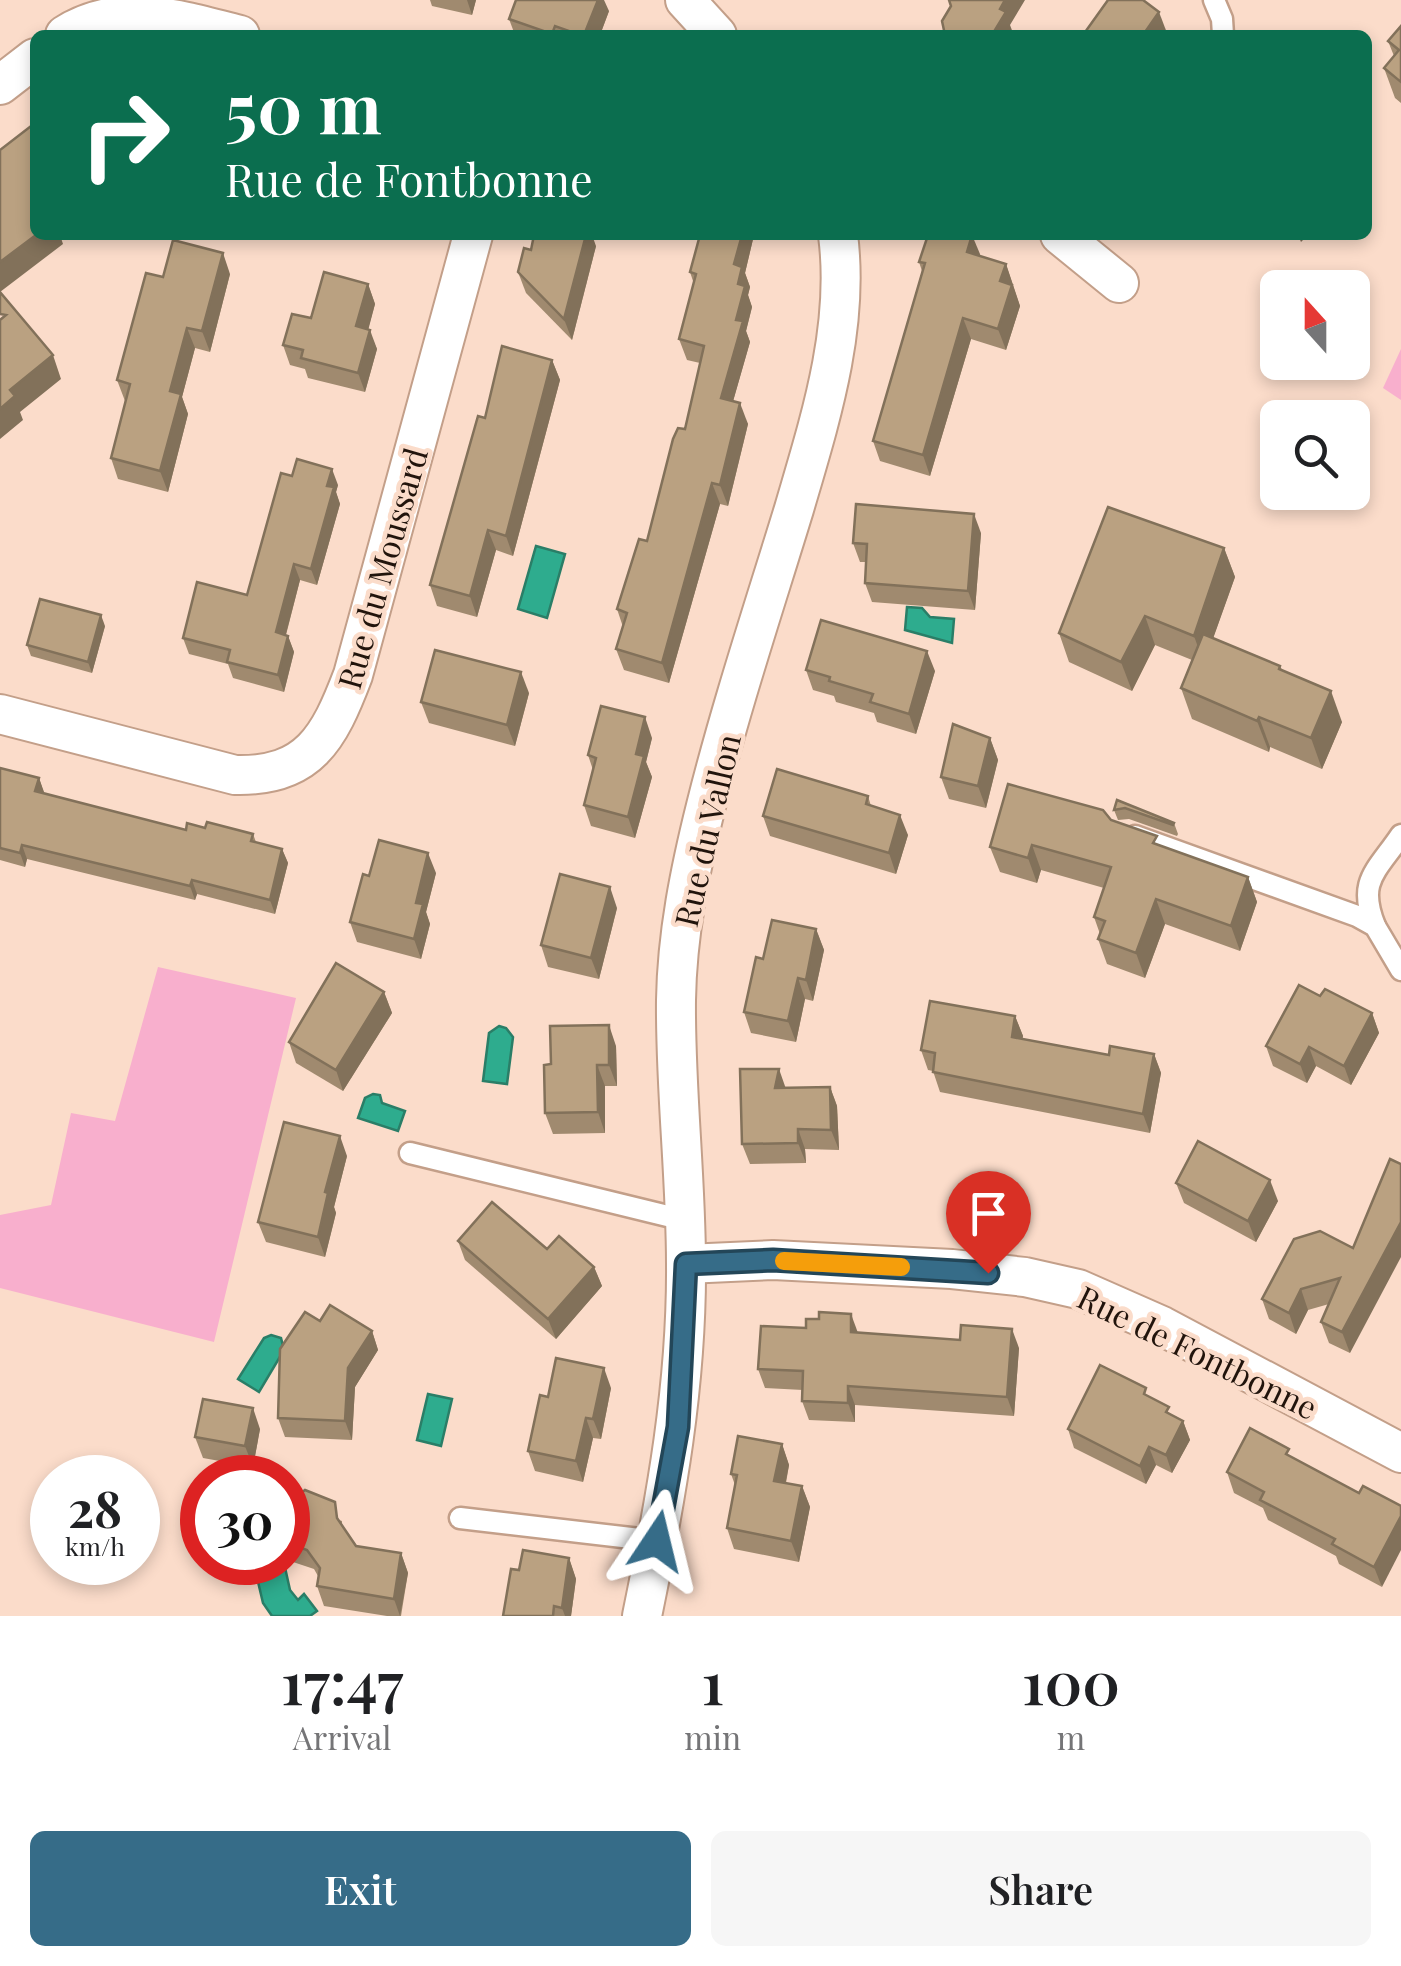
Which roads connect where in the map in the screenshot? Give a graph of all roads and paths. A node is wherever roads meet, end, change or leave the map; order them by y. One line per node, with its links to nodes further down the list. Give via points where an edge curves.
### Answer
1 (685, 0): 5 (street)
2 (1214, 0): 6 (lane)
3 (74, 30): 4 (street, via 136,12)
4 (221, 30)
5 (712, 30)
6 (1223, 30)
7 (30, 62): 8 (street)
8 (0, 85)
9 (472, 240): 13 (street, Rue du Moussard, via 354,675 310,753 286,770 235,775)
10 (839, 240): 19 (street, Rue du Vallon, via 838,332 819,422 688,881 676,1000)
11 (1066, 240): 12 (street)
12 (1119, 282)
13 (0, 714)
14 (1125, 832): 16 (lane)
15 (1401, 835): 16 (lane, via 1367,885)
16 (1375, 926): 17 (lane)
17 (1401, 970)
18 (410, 1153): 19 (lane)
19 (684, 1220): 20 (street, Rue du Vallon)
20 (686, 1264): 21 (street, Rue de Fontbonne, via 773,1260 952,1269 1078,1289 1162,1326); 23 (street, Rue du Vallon, via 678,1427)
21 (1401, 1453)
22 (460, 1518): 23 (lane)
23 (657, 1541): 24 (street, Rue du Vallon)
24 (642, 1616)

